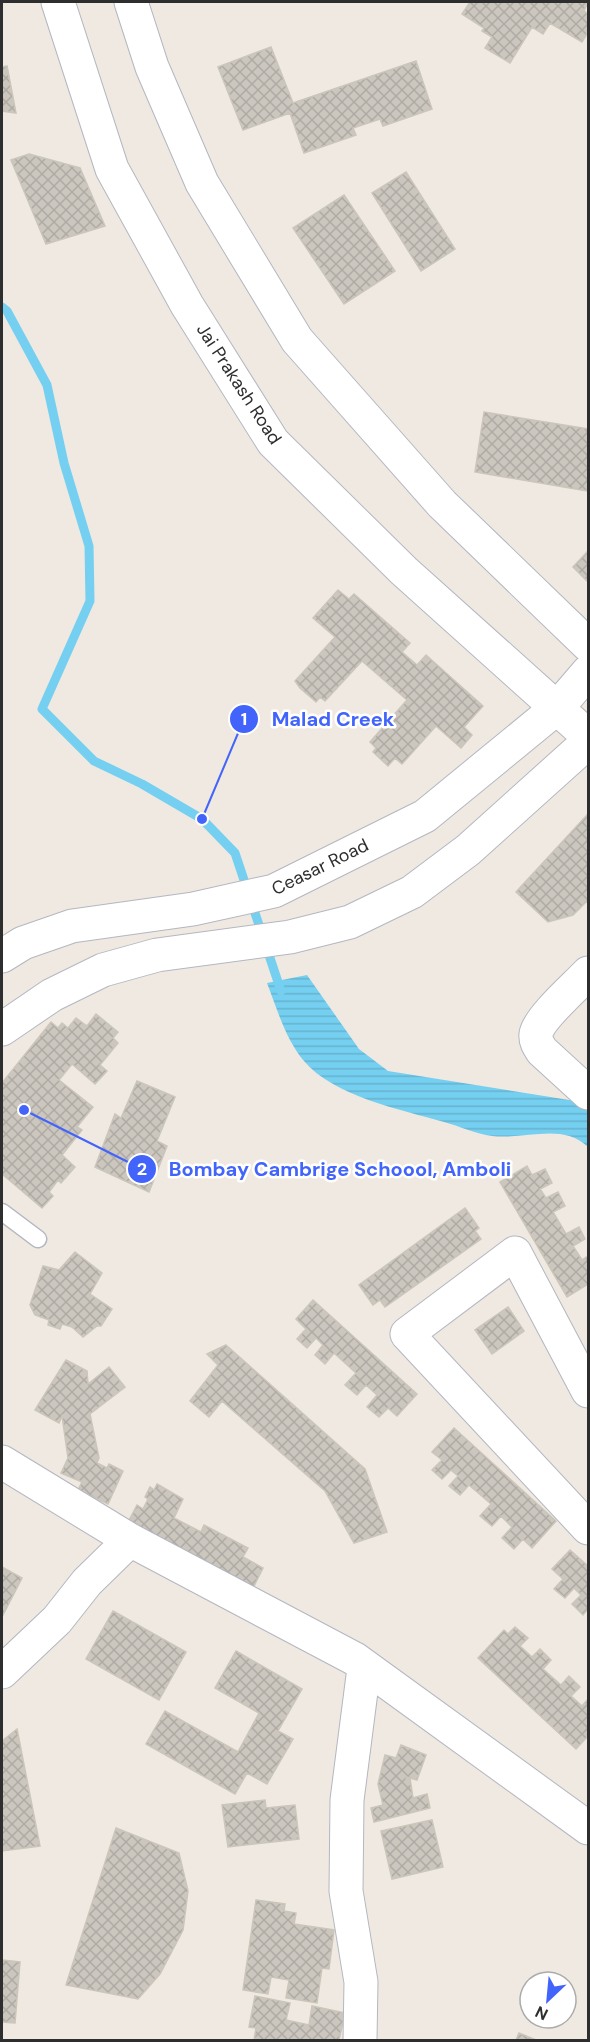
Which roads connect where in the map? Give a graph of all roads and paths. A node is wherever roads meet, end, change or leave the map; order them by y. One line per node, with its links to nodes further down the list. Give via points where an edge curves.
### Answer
1 (58, 2): 5 (main road, Jai Prakash Road, via 112,169 188,305 273,442 405,571)
2 (131, 2): 3 (main road, via 152,67 202,183 297,340 442,504)
3 (588, 645)
4 (588, 672): 5 (main road, Ceasar Road)
5 (558, 706): 6 (main road, Jai Prakash Road); 8 (main road, Ceasar Road, via 425,816 274,891)
6 (588, 736)
7 (588, 742): 9 (main road, via 468,850 412,892 350,922 285,938)
8 (147, 915): 9 (main road); 10 (main road, Ceasar Road, via 72,926 23,943)
9 (157, 955): 12 (main road, via 103,970 52,995)
10 (2, 956)
11 (588, 973): 13 (main road, via 541,1023 536,1042)
12 (2, 1029)
13 (588, 1093)
14 (2, 1212): 15 (lane)
15 (38, 1239)
16 (588, 1391): 18 (main road, via 514,1253 407,1334)
17 (2, 1461): 19 (main road)
18 (588, 1528)
19 (130, 1540): 20 (main road, via 355,1659); 21 (main road, via 87,1582 57,1620)
20 (364, 1668): 22 (main road); 23 (main road, via 347,1810 346,1891 361,1982)
21 (2, 1672)
22 (584, 1814)
23 (360, 2040)

